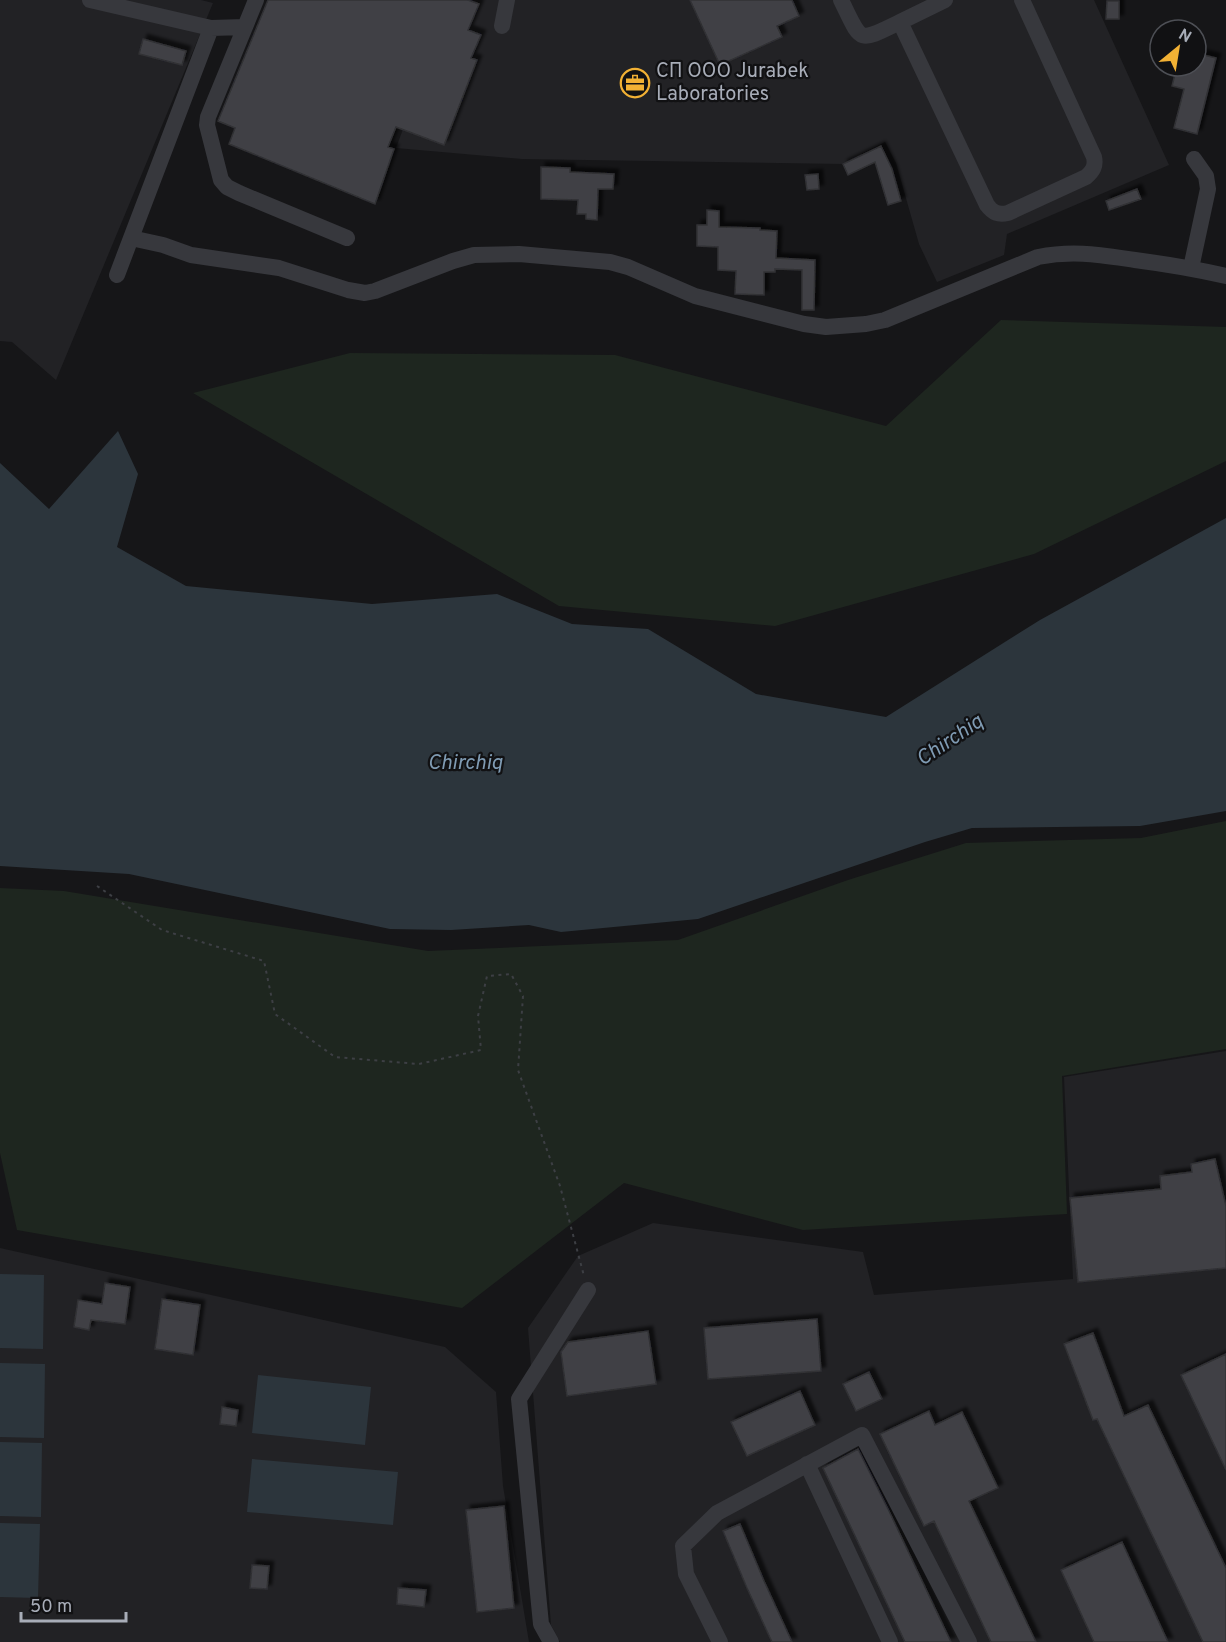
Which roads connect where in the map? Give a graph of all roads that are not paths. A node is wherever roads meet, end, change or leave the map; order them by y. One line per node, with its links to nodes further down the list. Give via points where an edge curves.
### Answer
1 (90, 0): 10 (street)
2 (256, 0): 9 (street)
3 (507, 0): 8 (street)
4 (841, 0): 7 (street, via 860,35 873,35)
5 (945, 0): 7 (street)
6 (1022, 0): 7 (street, via 1096,164 1086,177 1000,215 987,205)
7 (900, 22)
8 (502, 26)
9 (245, 27): 10 (street); 13 (street, via 208,117 221,180 239,193)
10 (211, 28): 12 (street)
11 (1194, 159): 14 (street, via 1206,176 1208,189)
12 (131, 238): 14 (street, via 191,255 279,268 366,293 474,255 519,254 610,262 694,296 826,327 885,320 1038,257 1082,253); 15 (street)
13 (347, 238)
14 (1191, 268): 16 (street)
15 (117, 275)
16 (1226, 276)
17 (588, 1290): 19 (street, via 519,1399 541,1624)
18 (807, 1464): 20 (street, via 717,1513 683,1546 686,1574); 21 (street); 22 (street, via 862,1435)
19 (551, 1642)
20 (720, 1642)
21 (890, 1642)
22 (969, 1642)

